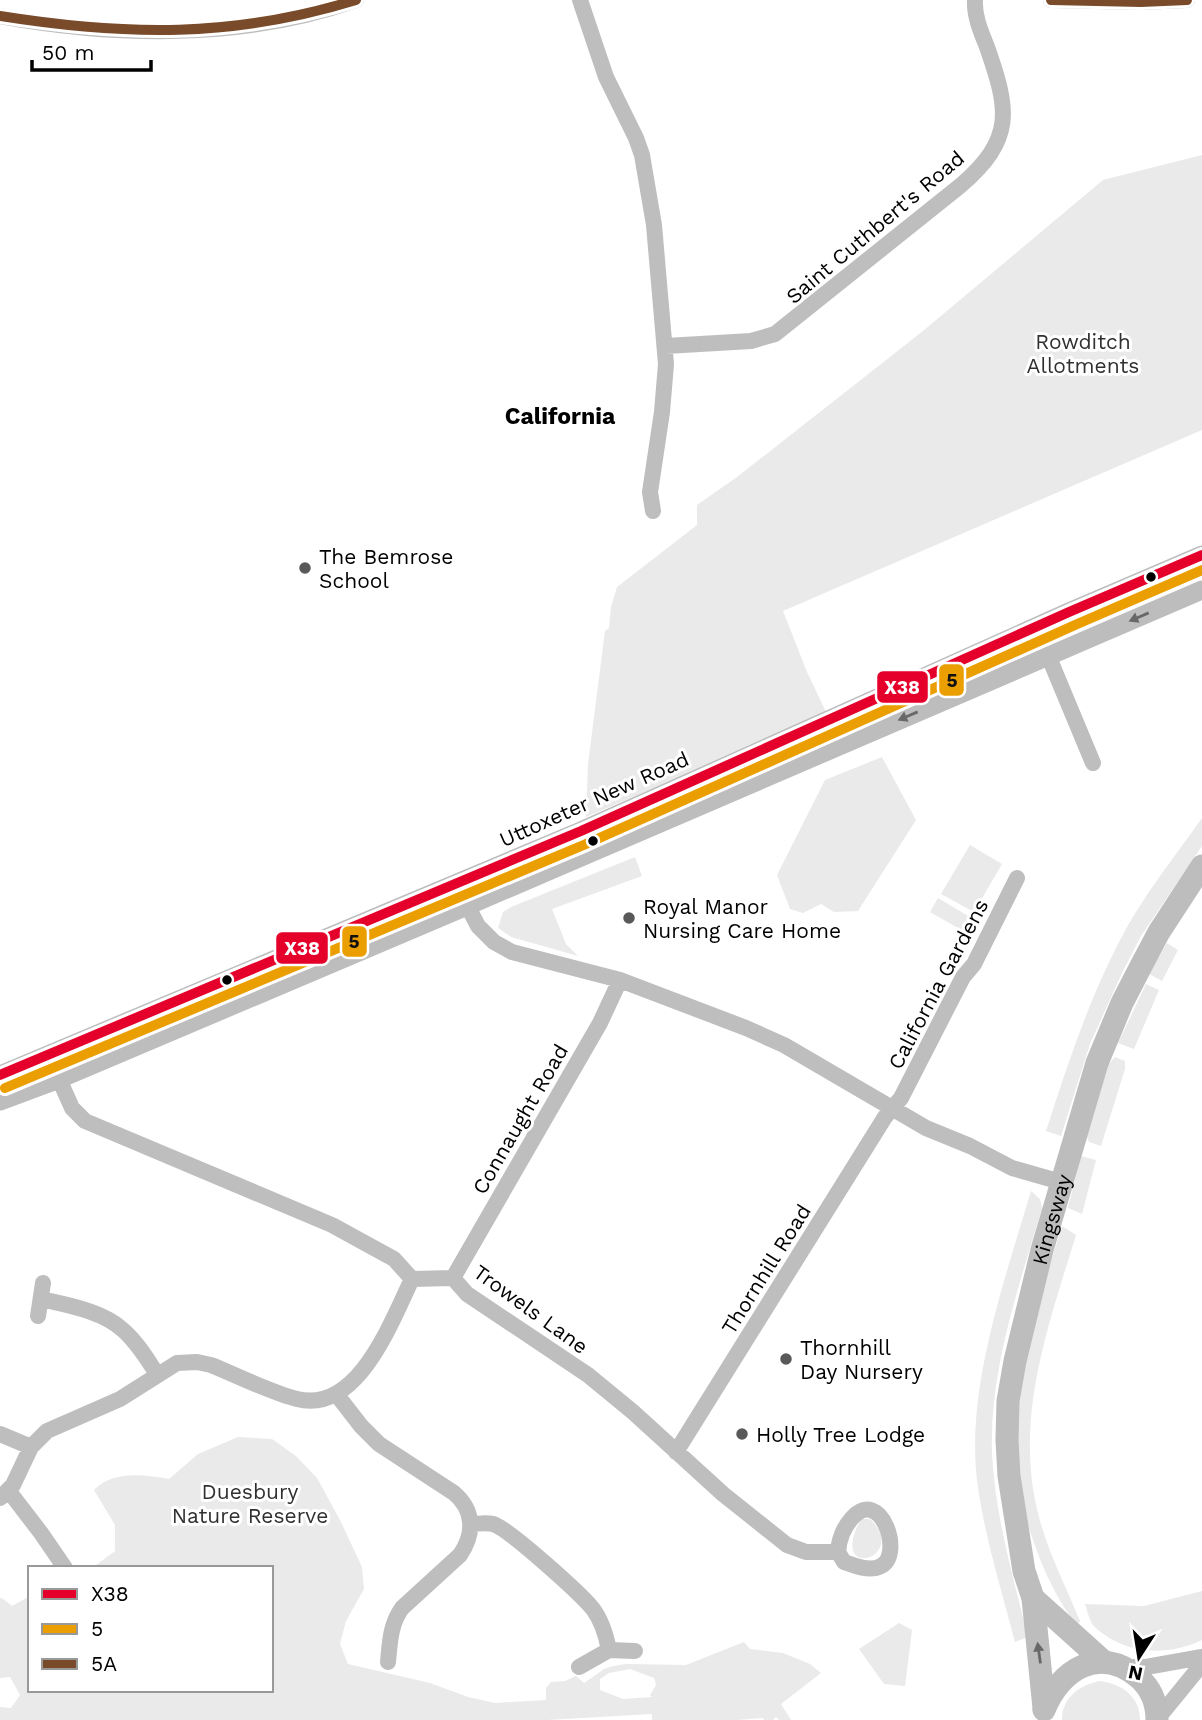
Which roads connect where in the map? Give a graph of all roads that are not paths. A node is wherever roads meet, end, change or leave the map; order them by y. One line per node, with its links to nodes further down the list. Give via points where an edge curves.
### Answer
1 (356, 0): 6 (street, via 319,13 211,28 99,29)
2 (580, 0): 7 (street, via 606,77 642,155)
3 (975, 0): 7 (street, Saint Cuthbert's Road, via 1004,112 999,138 984,164 775,334 751,341)
4 (1052, 0): 5 (street)
5 (1187, 0)
6 (0, 16)
7 (666, 346): 8 (street, via 663,412 650,492)
8 (653, 511)
9 (1202, 555): 15 (main road, Uttoxeter New Road)
10 (1202, 590): 11 (main road, one-way to 11)
11 (1048, 656): 12 (street); 16 (main road, one-way to 16)
12 (1093, 763)
13 (1202, 866): 23 (highway, Kingsway, via 1159,932 1122,1003 1097,1063)
14 (1017, 878): 22 (street, California Gardens, via 901,1098)
15 (456, 884): 16 (street); 18 (main road, Uttoxeter New Road)
16 (467, 906): 17 (street, via 478,926 512,952); 20 (main road)
17 (620, 981): 22 (street, via 784,1045); 24 (street, Connaught Road)
18 (48, 1054): 19 (main road, Uttoxeter New Road); 20 (street)
19 (0, 1074)
20 (59, 1079): 21 (main road); 25 (street, via 72,1108 85,1121 332,1225 394,1259)
21 (0, 1101)
22 (891, 1107): 23 (street, via 1012,1168); 31 (street, Thornhill Road)
23 (1061, 1182): 36 (highway, Kingsway, via 1008,1401 1012,1505)
24 (453, 1278): 25 (street, Trowels Lane); 31 (street, Trowels Lane, via 467,1294 588,1376)
25 (412, 1279): 28 (street, via 362,1371)
26 (38, 1316): 27 (street, via 42,1291 94,1314 118,1326)
27 (157, 1374): 28 (street, via 177,1363 197,1362 298,1399); 30 (street, via 120,1399 47,1432)
28 (337, 1395): 33 (street, via 379,1444 464,1501)
29 (0, 1434): 30 (street)
30 (31, 1447): 32 (street)
31 (676, 1452): 34 (street, Trowels Lane, via 787,1545 806,1552)
32 (4, 1494): 35 (street, via 41,1532)
33 (471, 1524): 37 (street, via 499,1527 586,1601 600,1622); 40 (street, via 460,1555 396,1616)
34 (838, 1552)
35 (64, 1566)
36 (1033, 1598): 41 (highway); 44 (highway, Kingsway, one-way to 36)
37 (608, 1650): 38 (street); 43 (street)
38 (635, 1651)
39 (1202, 1657): 41 (street, via 1146,1667)
40 (388, 1662)
41 (1114, 1664): 44 (highway, via 1073,1671 1061,1680); 45 (highway, via 1145,1684)
42 (1202, 1664): 45 (street)
43 (579, 1667)
44 (1044, 1714)
45 (1158, 1719)

